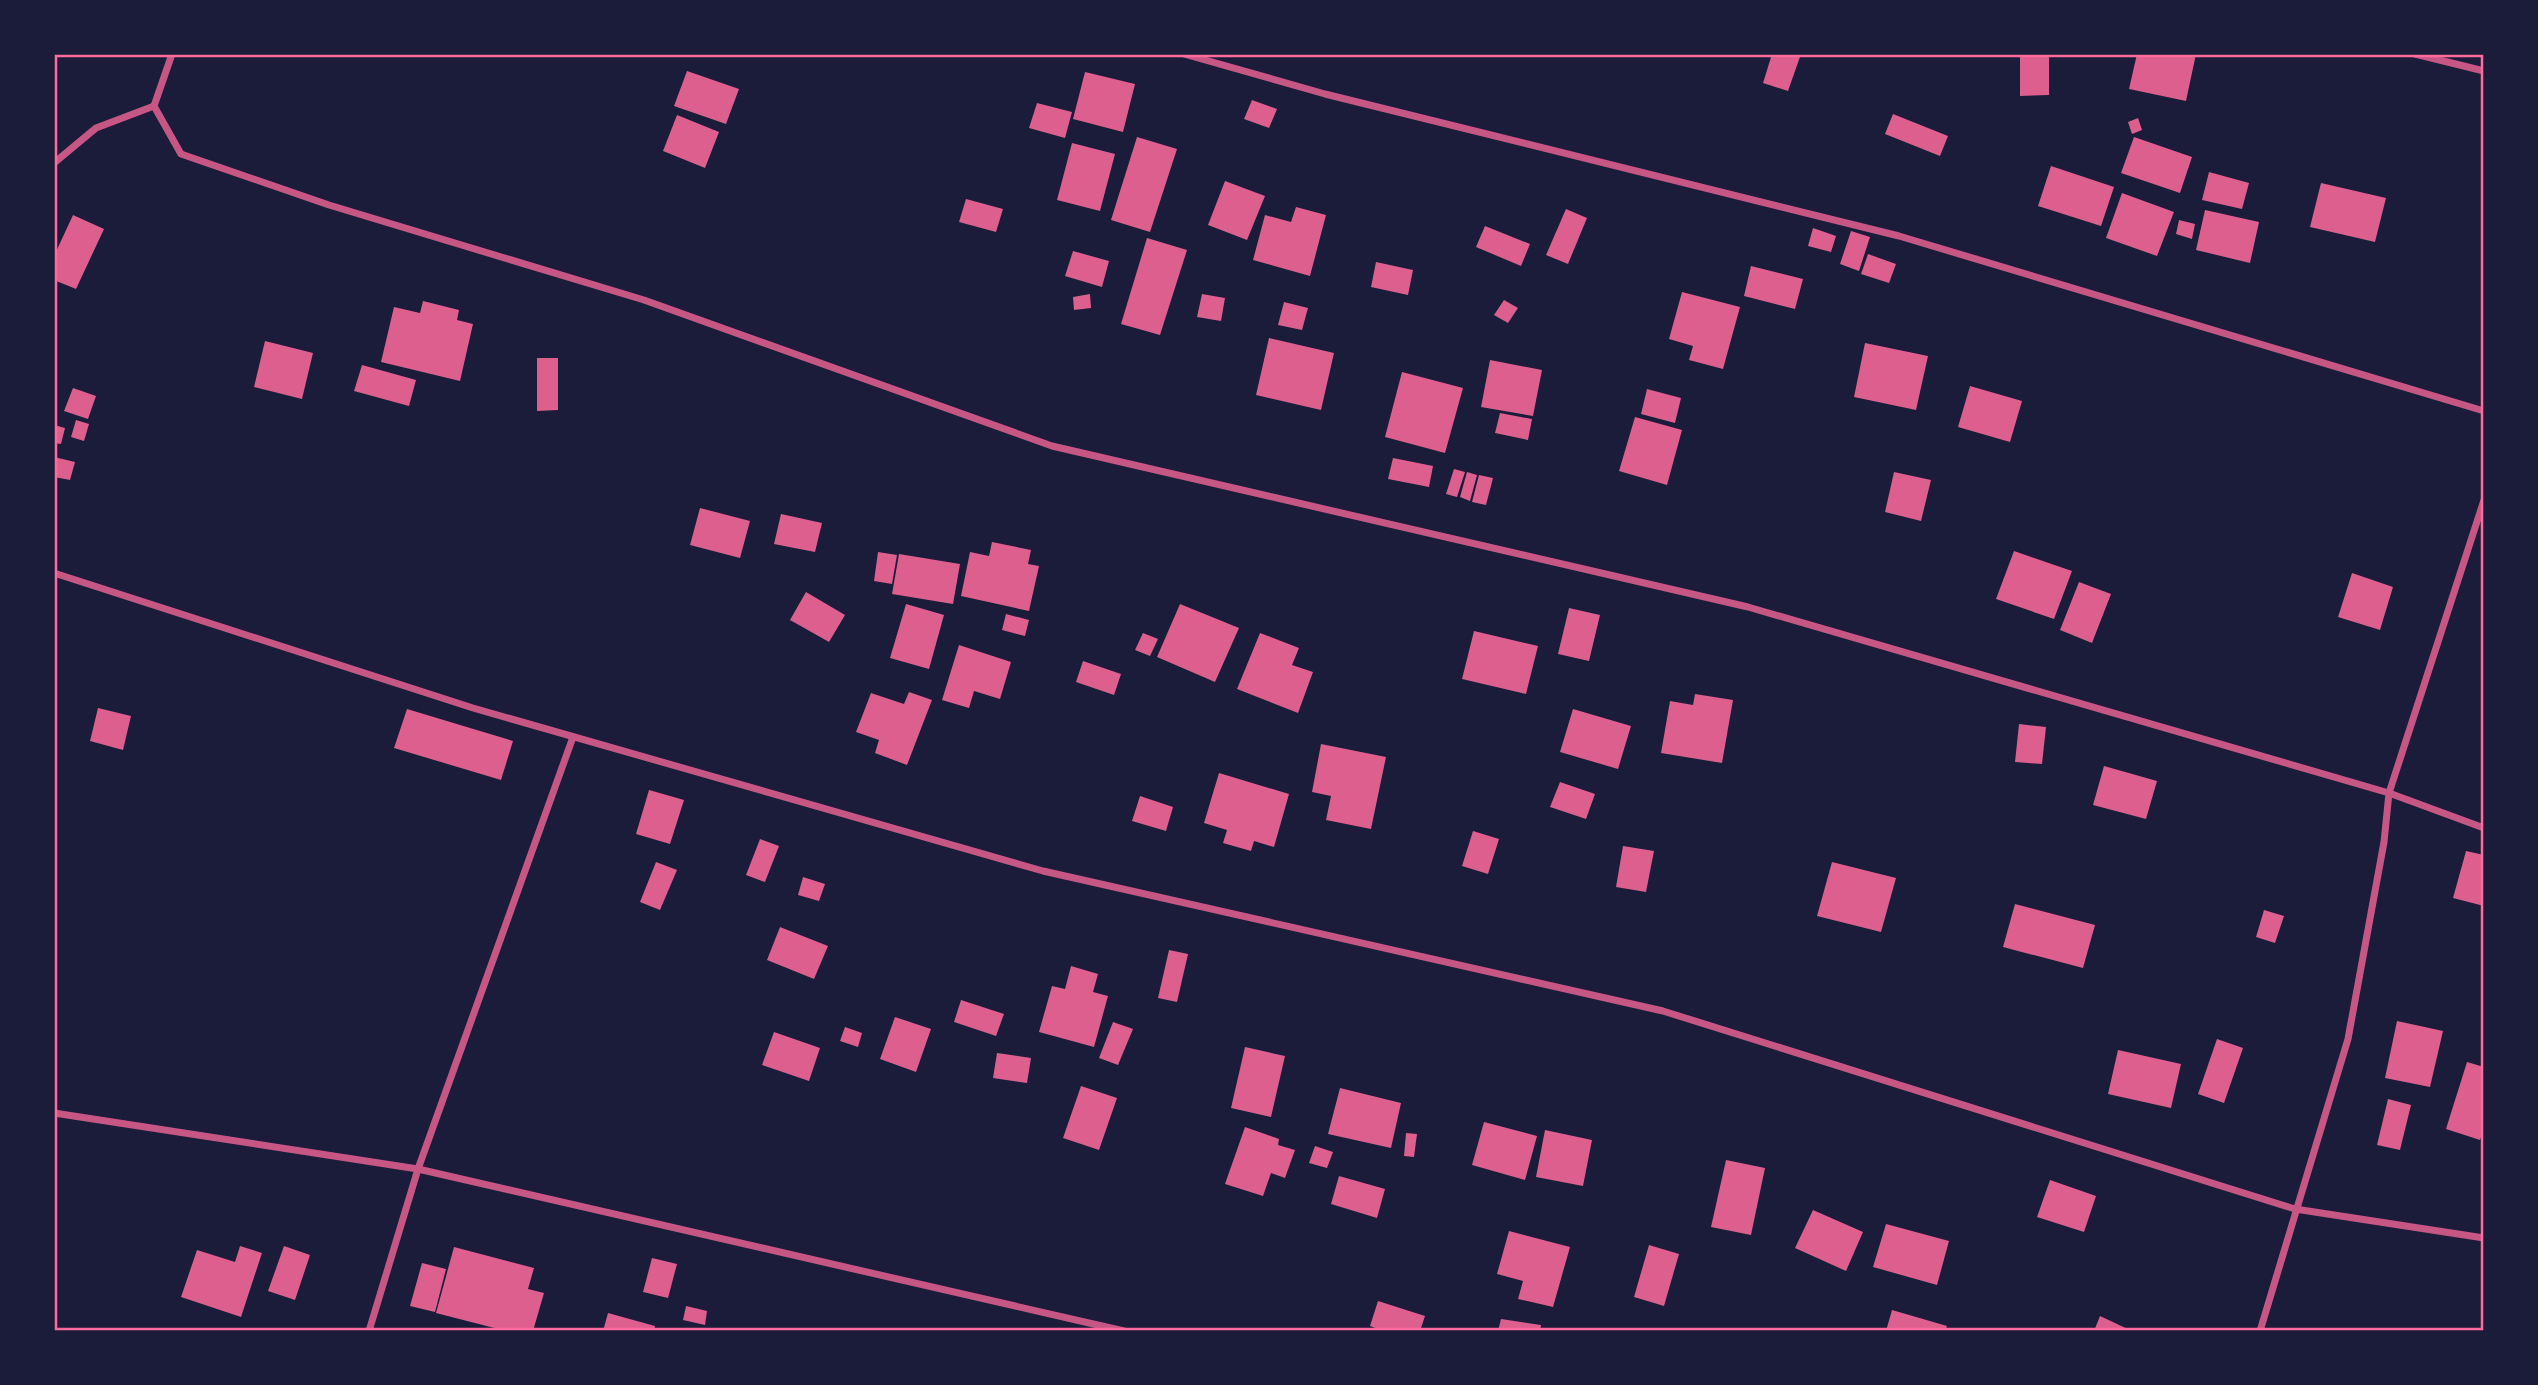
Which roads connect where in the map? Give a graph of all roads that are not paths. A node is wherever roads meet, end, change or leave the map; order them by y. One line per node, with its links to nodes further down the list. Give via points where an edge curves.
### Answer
1 (172, 54): 5 (street)
2 (1184, 54): 7 (street, via 1325,94 1899,236)
3 (2415, 54): 4 (street)
4 (2484, 71)
5 (154, 106): 6 (street, via 96,128); 11 (street, via 181,154 329,205 644,300 1052,446 1748,607)
6 (54, 163)
7 (2484, 411)
8 (2484, 500): 11 (street)
9 (54, 573): 10 (street)
10 (573, 737): 14 (street); 15 (street, via 1043,871 1663,1011)
11 (2389, 793): 12 (street); 15 (street, via 2348,1039)
12 (2484, 828)
13 (54, 1113): 14 (street)
14 (418, 1169): 17 (street); 18 (street)
15 (2295, 1209): 16 (street); 19 (street)
16 (2484, 1238)
17 (369, 1331)
18 (1124, 1331)
19 (2260, 1331)

